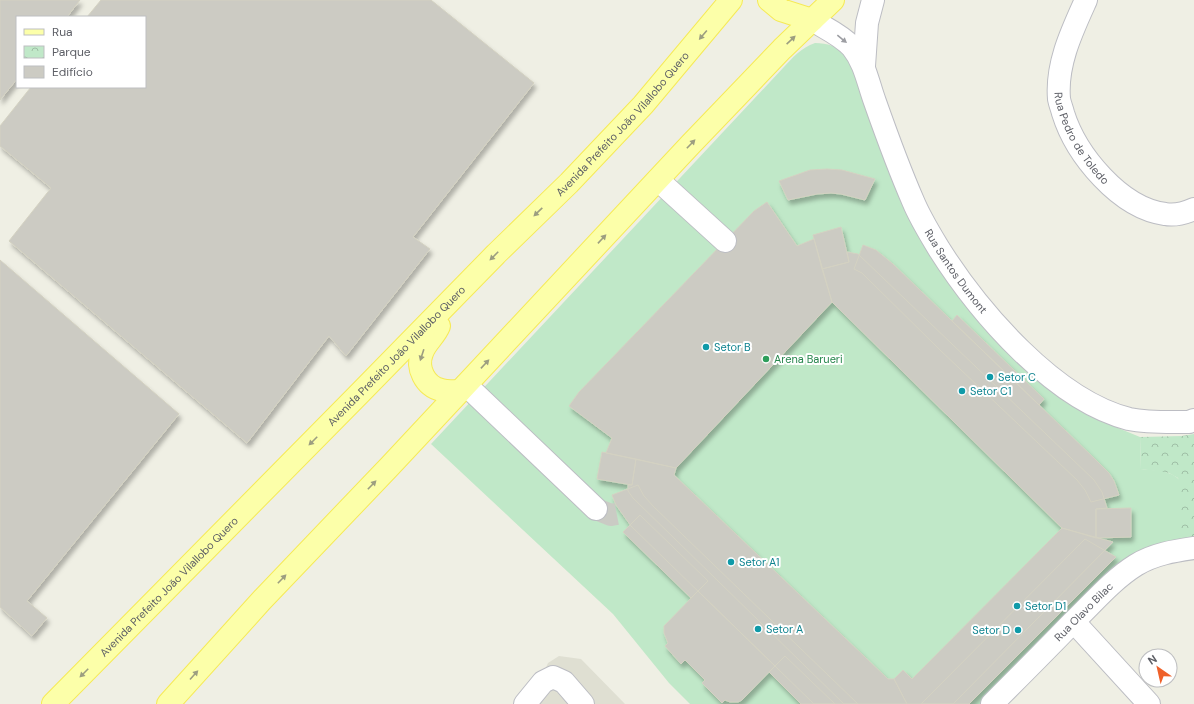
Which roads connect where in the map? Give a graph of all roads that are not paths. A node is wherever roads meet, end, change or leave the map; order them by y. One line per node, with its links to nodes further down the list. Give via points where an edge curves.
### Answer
1 (731, 0): 11 (main road, Avenida Prefeito João Vilallobo Quero, one-way to 11, via 643,105 569,183)
2 (769, 0): 6 (main road, via 781,10)
3 (833, 0): 6 (main road)
4 (873, 0): 7 (street)
5 (1086, 0): 9 (street, Rua Pedro de Toledo, via 1064,54 1059,78 1059,100 1075,142 1097,172 1115,190 1134,202 1150,211 1166,215)
6 (812, 20): 7 (street, Rua Santos Dumont, one-way to 7, via 839,36 851,47); 8 (main road, one-way to 6)
7 (864, 66): 13 (street, Rua Santos Dumont, via 877,109 914,203 952,269 993,322 1037,366 1094,406 1136,420 1158,423)
8 (658, 180): 10 (street); 12 (main road, one-way to 8)
9 (1194, 209)
10 (725, 241)
11 (443, 307): 12 (main road, one-way to 12, via 441,321 421,354 420,368 424,377 437,389 448,392); 17 (main road, Avenida Prefeito João Vilallobo Quero, one-way to 17)
12 (463, 388): 14 (street); 18 (main road, one-way to 12, via 261,601)
13 (1194, 420)
14 (596, 509)
15 (1194, 548): 16 (street, Rua Olavo Bilac, via 1151,558 1136,565 1098,597)
16 (1074, 622): 21 (street, Rua Olavo Bilac); 22 (street)
17 (53, 704)
18 (168, 704)
19 (525, 704): 20 (street, via 543,682 554,677 564,682)
20 (583, 704)
21 (992, 704)
22 (1149, 704)

